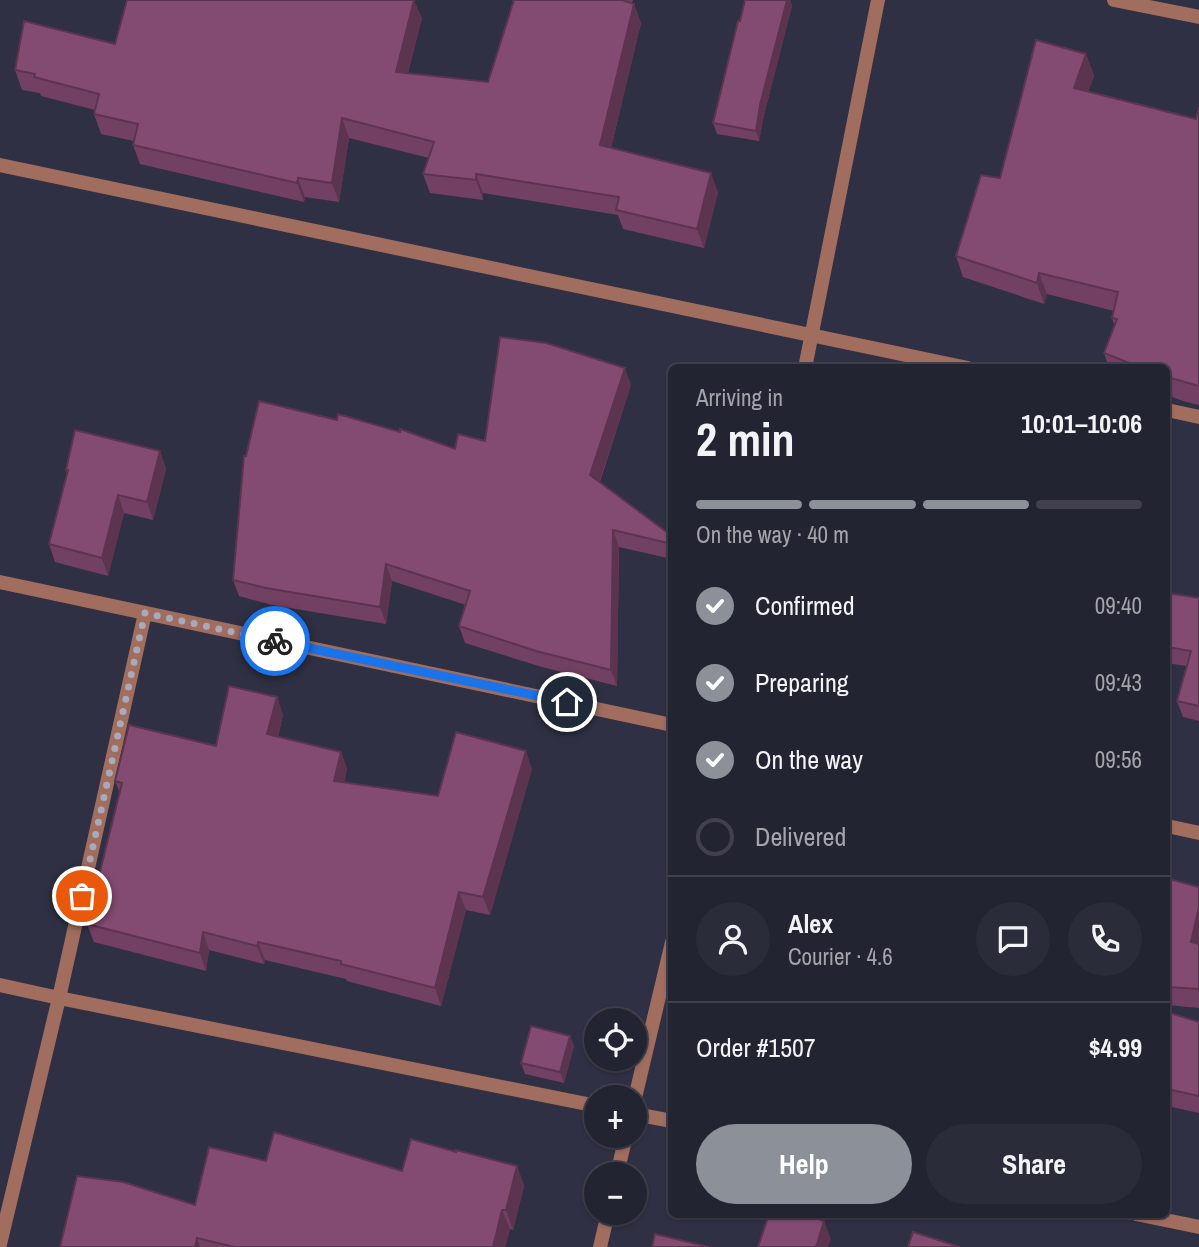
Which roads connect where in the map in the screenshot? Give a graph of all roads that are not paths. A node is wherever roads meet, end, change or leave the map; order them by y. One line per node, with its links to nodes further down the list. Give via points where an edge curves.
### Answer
1 (878, 0): 5 (street)
2 (1114, 0): 3 (street)
3 (1199, 17)
4 (0, 165): 5 (street)
5 (812, 334): 6 (street); 7 (street)
6 (806, 364)
7 (950, 364)
8 (1170, 411): 9 (street)
9 (1199, 417)
10 (0, 582): 11 (street)
11 (145, 613): 12 (street); 17 (street)
12 (668, 723)
13 (1170, 827): 14 (street)
14 (1199, 833)
15 (668, 959): 18 (street)
16 (0, 985): 17 (street)
17 (59, 999): 19 (street); 25 (street)
18 (638, 1085)
19 (584, 1103)
20 (647, 1116): 21 (street)
21 (668, 1120)
22 (1155, 1218): 24 (street)
23 (605, 1225): 26 (street)
24 (1199, 1227)
25 (0, 1244)
26 (600, 1247)

